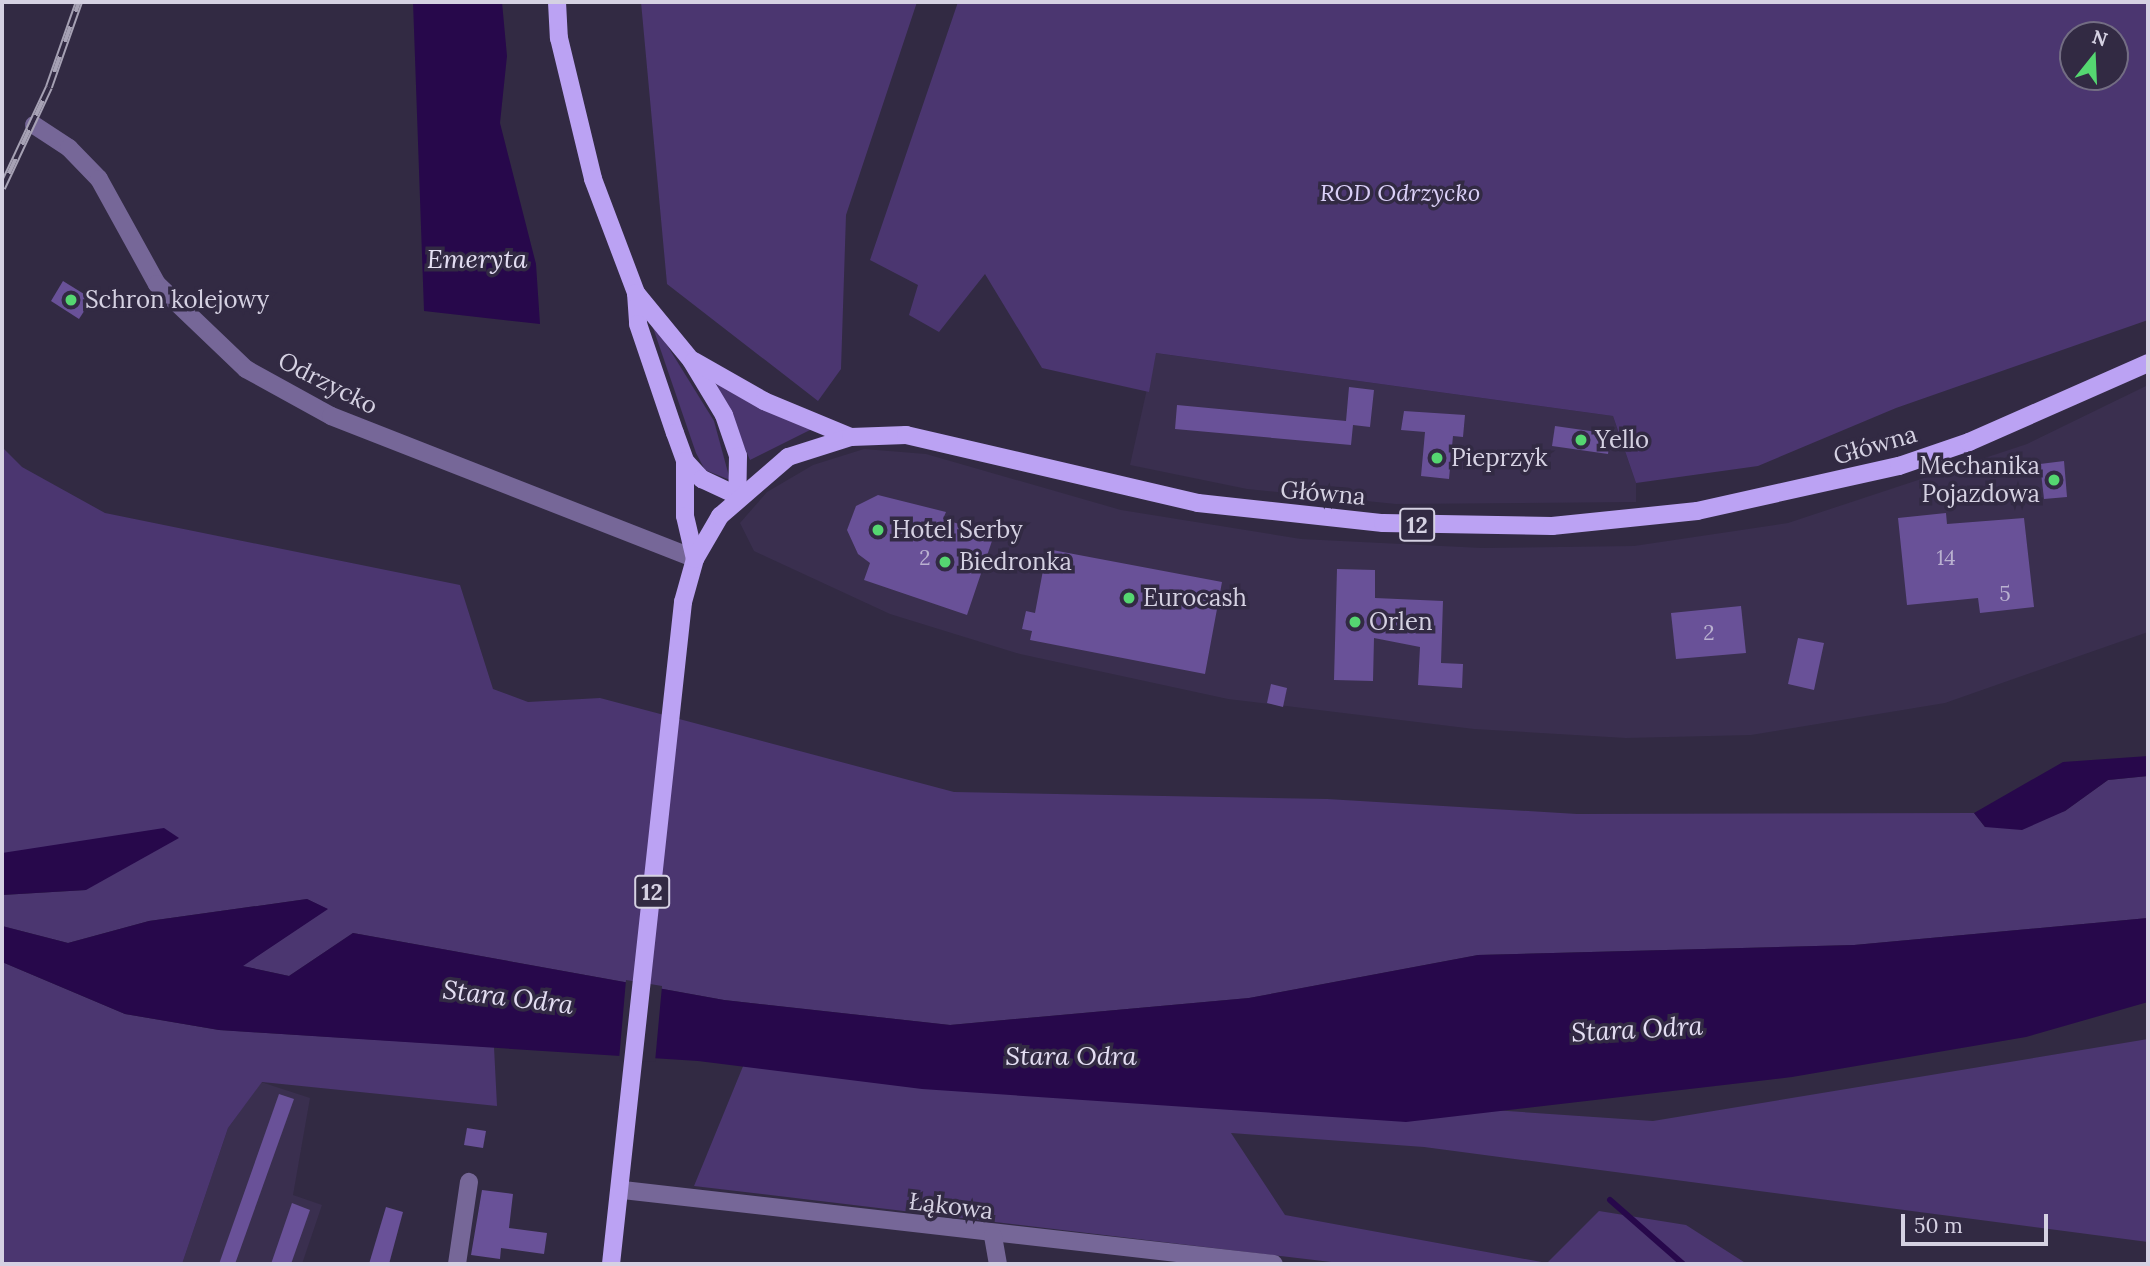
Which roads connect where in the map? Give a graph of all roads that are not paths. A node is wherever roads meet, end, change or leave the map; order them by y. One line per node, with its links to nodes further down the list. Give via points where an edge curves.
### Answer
1 (557, 2): 3 (main road, via 559,38 593,179)
2 (34, 125): 9 (street, Odrzycko, via 69,148 99,179 157,284 246,369 331,416)
3 (636, 293): 4 (main road); 7 (main road, via 638,324)
4 (691, 360): 6 (main road, via 764,401); 8 (main road, via 731,435)
5 (2148, 363): 6 (main road, Główna / 12, via 1981,438 1899,466 1697,511 1552,526 1282,514 1140,491 930,438)
6 (851, 437): 8 (main road, Główna / 12, via 788,457)
7 (685, 461): 8 (main road, via 712,486); 9 (main road, via 685,516)
8 (737, 495): 9 (main road, Główna / 12)
9 (695, 559): 11 (main road, 12, via 676,634)
10 (469, 1182): 13 (street)
11 (623, 1190): 12 (street, Łąkowa); 14 (main road, 12)
12 (993, 1236): 15 (street); 16 (street, Łąkowa)
13 (457, 1264)
14 (611, 1264)
15 (998, 1264)
16 (1274, 1264)

